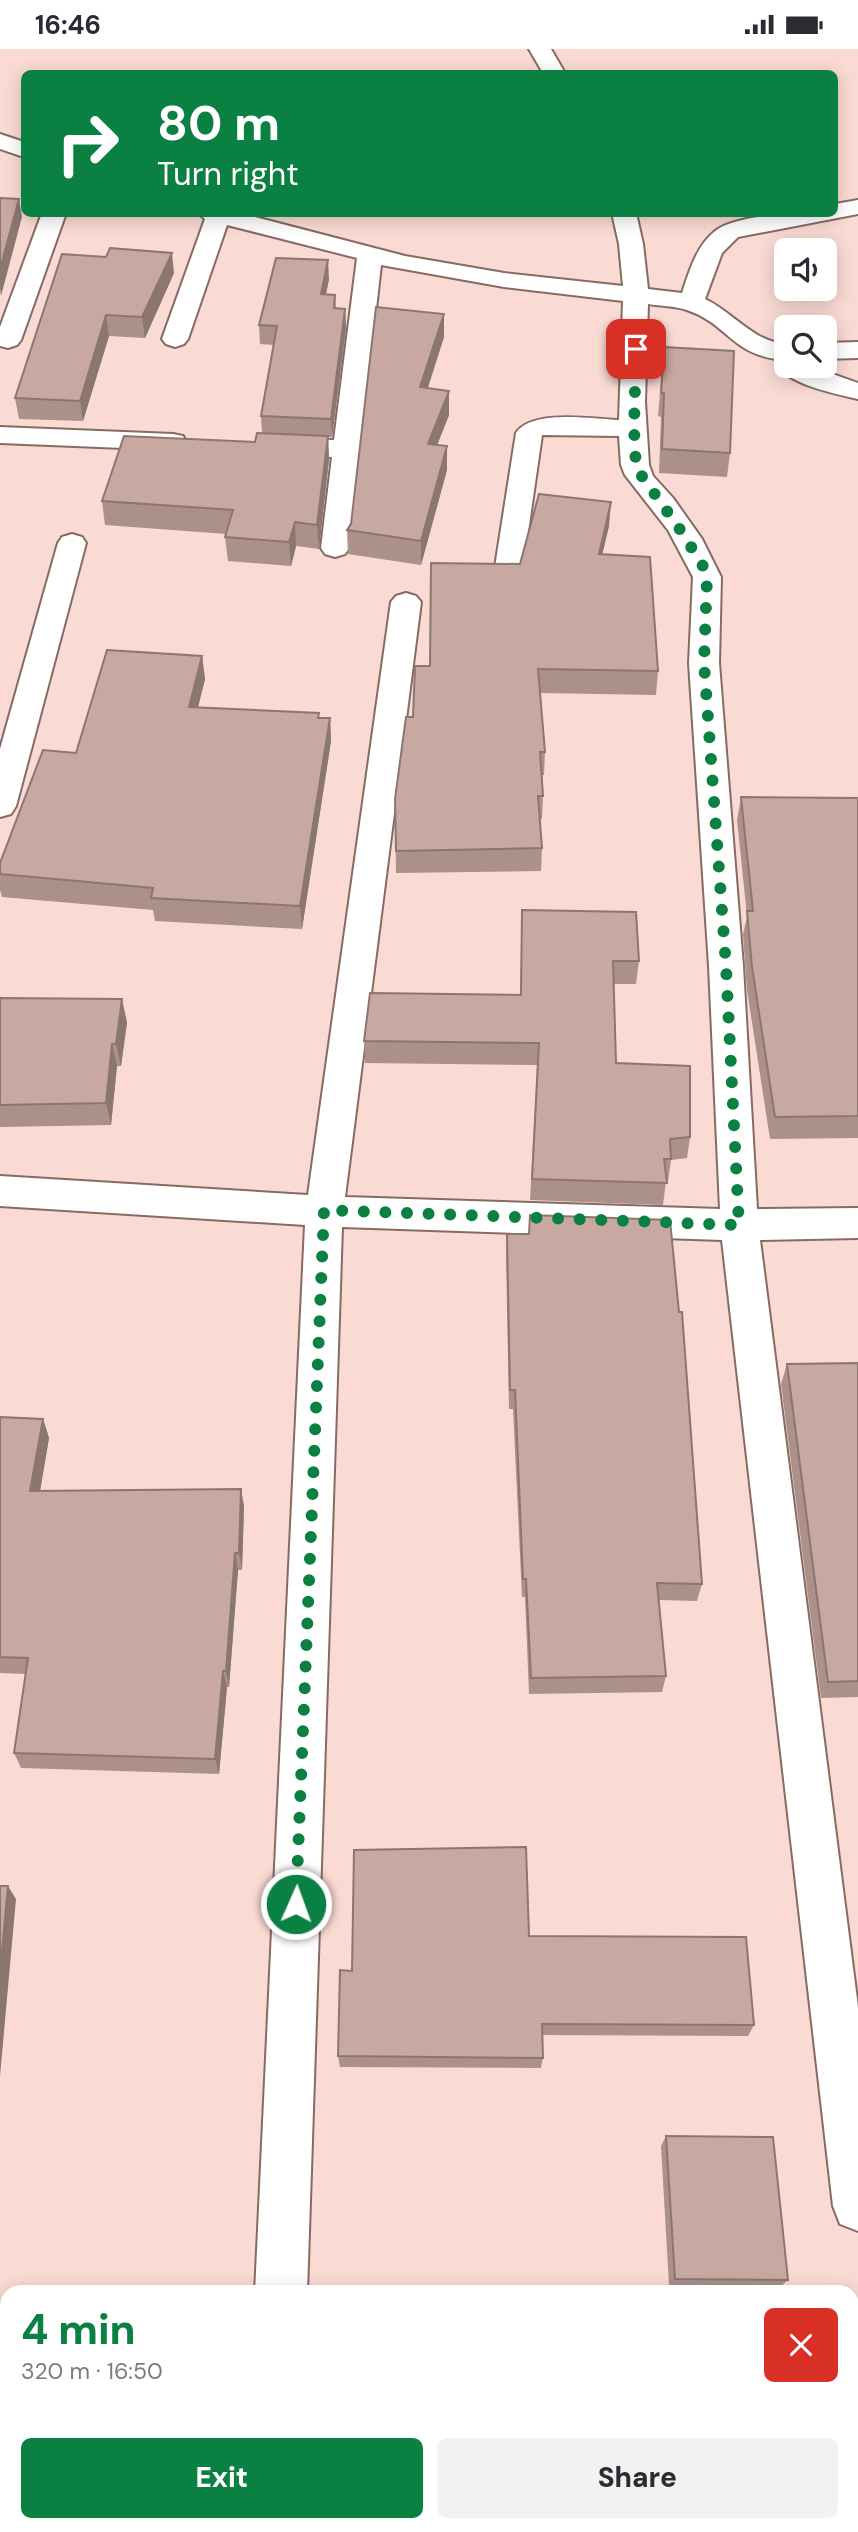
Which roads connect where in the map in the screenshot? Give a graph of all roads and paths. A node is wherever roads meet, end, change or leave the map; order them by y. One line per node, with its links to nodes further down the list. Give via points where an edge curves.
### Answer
1 (540, 49): 2 (street)
2 (552, 70)
3 (0, 141): 4 (street)
4 (21, 149)
5 (858, 207): 6 (street)
6 (838, 210)
7 (53, 217): 16 (street)
8 (213, 217): 15 (street)
9 (222, 217): 12 (street)
10 (625, 217): 13 (street)
11 (802, 217): 14 (street, via 720,237 712,246)
12 (370, 255): 13 (street, via 504,280); 26 (street)
13 (637, 295): 14 (street); 22 (street)
14 (691, 302): 19 (street, via 717,315 743,340)
15 (175, 339)
16 (8, 340)
17 (858, 350): 18 (street)
18 (837, 351)
19 (774, 353)
20 (817, 378): 21 (street)
21 (858, 391)
22 (634, 428): 29 (street, via 547,426 529,433); 35 (street, via 636,468 707,577 704,663)
23 (0, 435): 24 (street)
24 (197, 443)
25 (251, 445): 26 (street)
26 (347, 449): 28 (street)
27 (72, 543): 31 (street)
28 (335, 548)
29 (509, 567)
30 (406, 602): 33 (street)
31 (0, 806)
32 (0, 1191): 33 (street)
33 (324, 1210): 35 (street); 37 (street)
34 (858, 1223): 35 (street)
35 (739, 1225): 36 (street)
36 (858, 2206)
37 (281, 2285)

